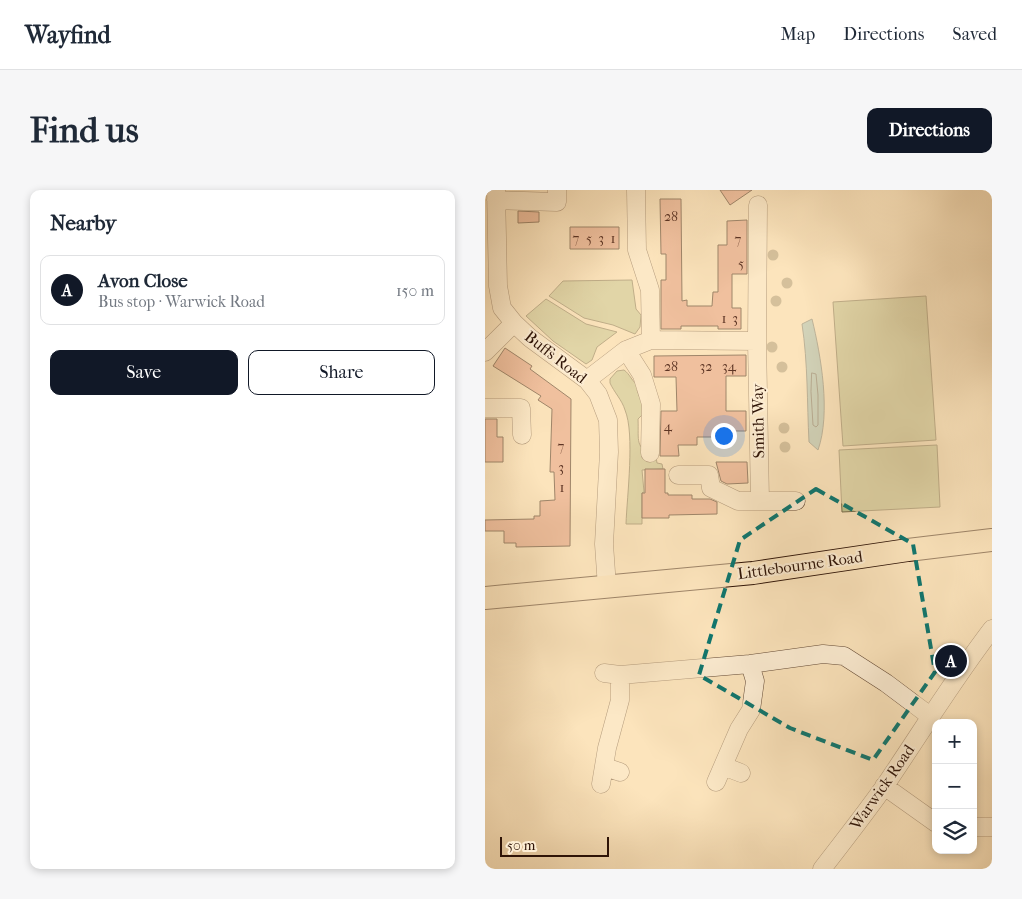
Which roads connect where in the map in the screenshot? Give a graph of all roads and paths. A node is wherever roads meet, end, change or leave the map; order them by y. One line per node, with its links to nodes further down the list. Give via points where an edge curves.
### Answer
1 (557, 190): 3 (street, via 557,202)
2 (636, 190): 6 (street, via 637,250 650,290)
3 (496, 195): 5 (street, Buffs Road, via 499,298 502,308)
4 (758, 205): 7 (street, Smith Way)
5 (514, 323): 9 (street); 10 (street, Buffs Road)
6 (651, 340): 7 (street); 8 (street)
7 (757, 341): 15 (street, Smith Way)
8 (627, 350): 10 (street); 13 (street, via 642,375 651,404)
9 (485, 352)
10 (587, 380): 18 (street, Buffs Road, via 598,394 609,430 604,544)
11 (485, 408): 12 (street, via 521,408)
12 (522, 435)
13 (650, 453)
14 (678, 475): 15 (street, via 709,475 711,488 738,501)
15 (760, 501): 16 (street)
16 (796, 501)
17 (992, 540): 18 (main road, Littlebourne Road, via 753,573)
18 (607, 587): 19 (main road, Littlebourne Road)
19 (485, 598)
20 (992, 629): 22 (street, Warwick Road)
21 (750, 664): 22 (street, via 823,654 844,656); 23 (street, via 755,681 751,710 719,774); 24 (street, via 612,674 620,700 607,748 613,770)
22 (930, 716): 25 (street, Warwick Road)
23 (741, 773)
24 (601, 784)
25 (885, 786): 26 (street); 29 (street, Warwick Road)
26 (932, 820)
27 (977, 827): 28 (street)
28 (992, 827)
29 (822, 869)

